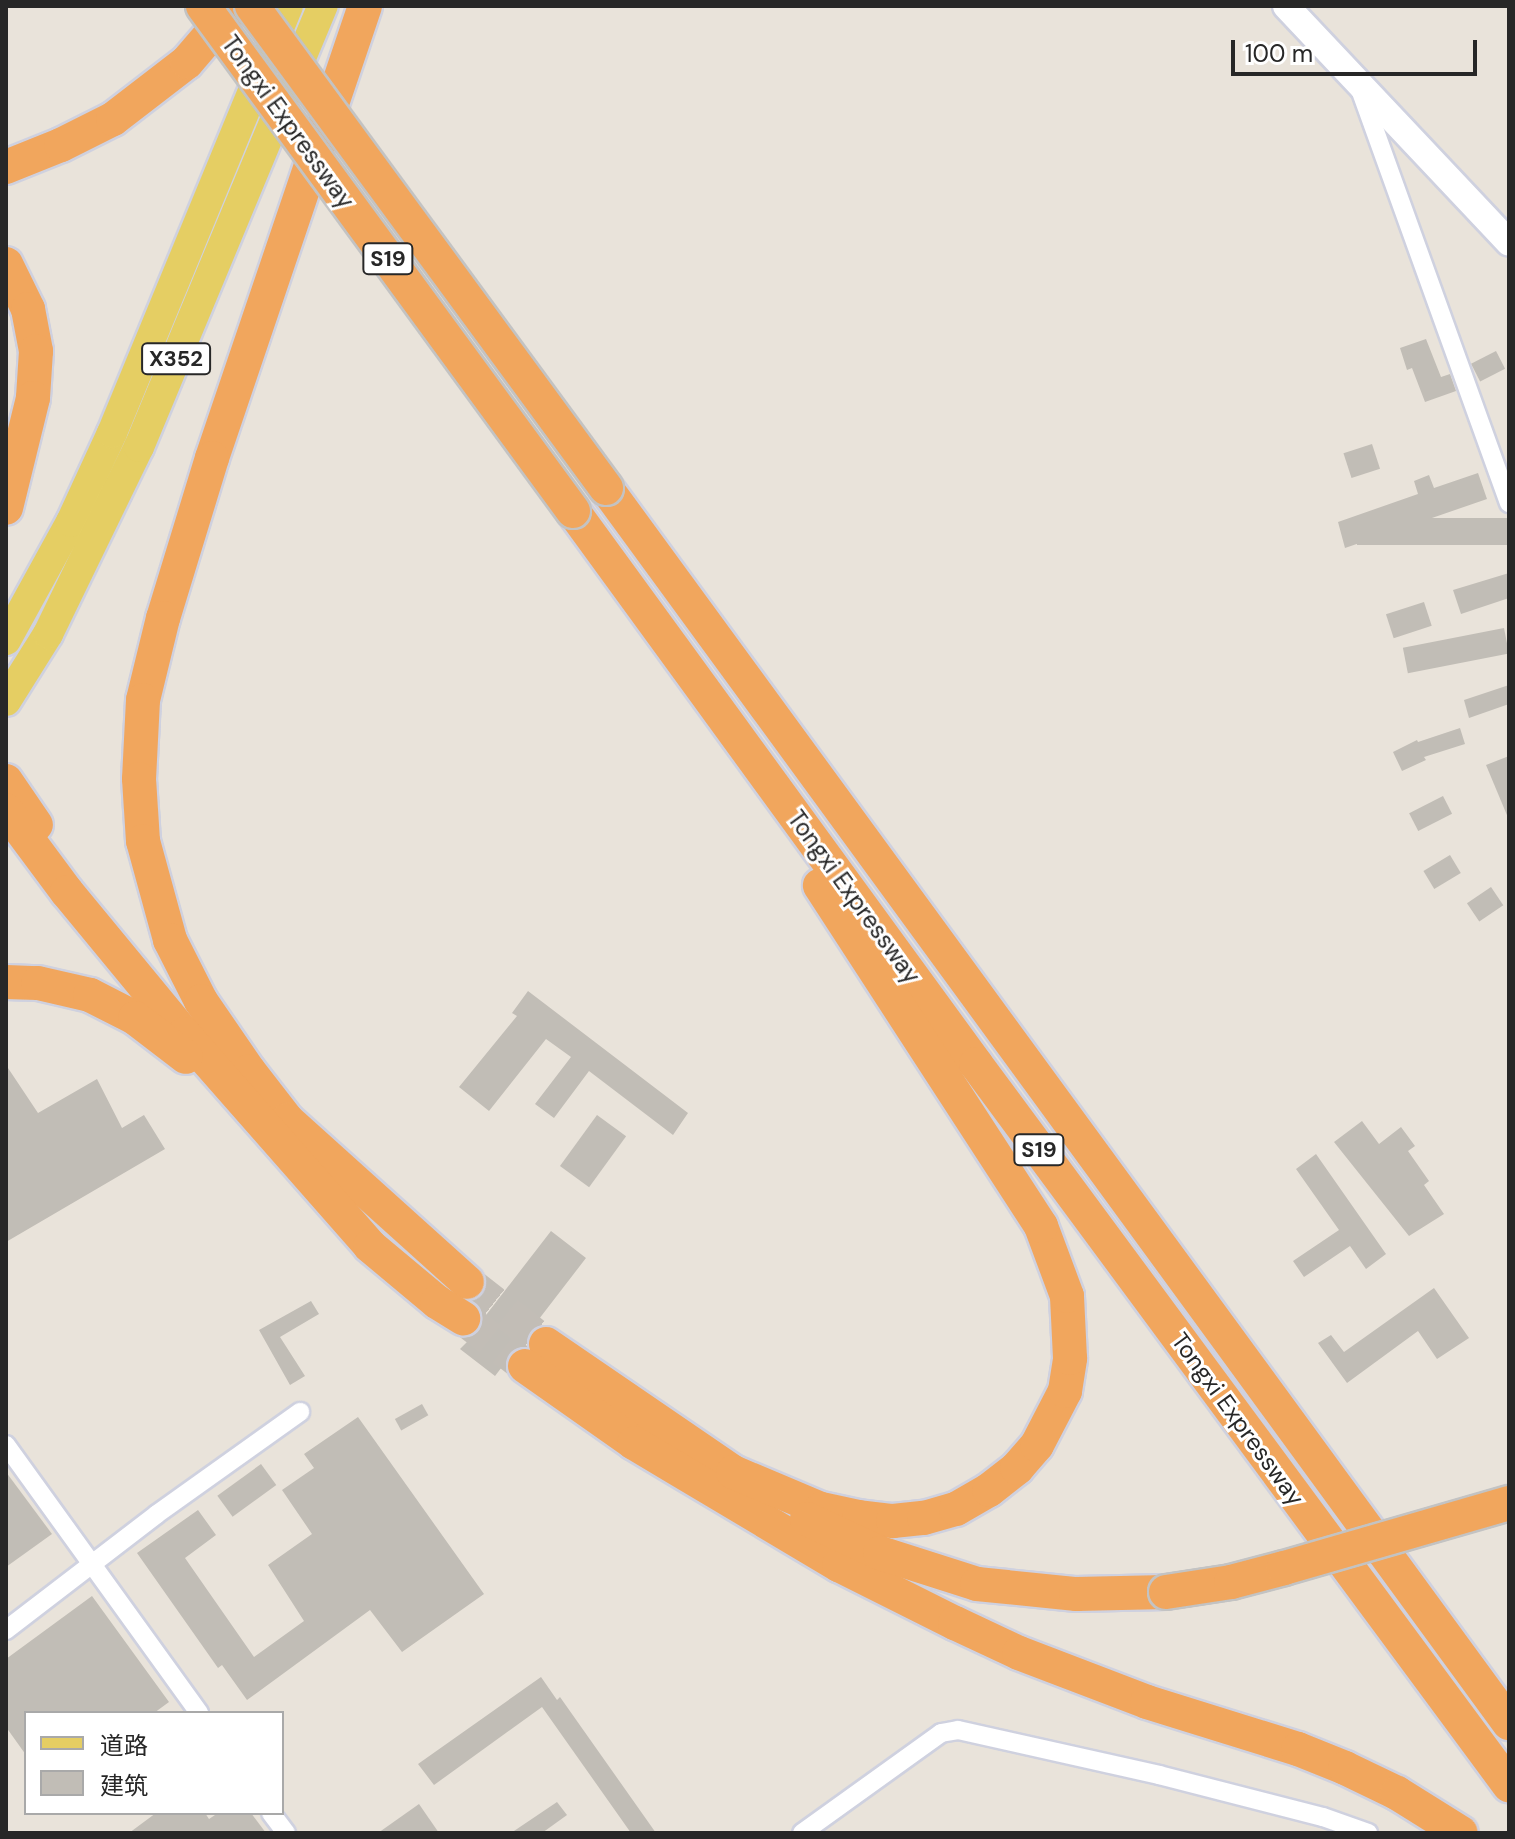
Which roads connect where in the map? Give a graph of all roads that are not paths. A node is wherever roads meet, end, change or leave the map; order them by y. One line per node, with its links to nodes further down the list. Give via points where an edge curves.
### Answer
1 (203, 6): 14 (highway, Tongxi Expressway / S19, bridge)
2 (235, 6): 9 (highway, via 187,62 113,119)
3 (252, 6): 22 (highway, Tongxi Expressway / S19, bridge)
4 (288, 6): 15 (main road, X352, via 112,433 71,522)
5 (323, 6): 16 (main road, X352, via 133,460 48,634)
6 (365, 6): 21 (highway, via 212,458 143,700 143,841 170,940 201,1001)
7 (1286, 6): 8 (street)
8 (1358, 82): 10 (street); 12 (street)
9 (6, 167)
10 (1509, 243)
11 (6, 264): 13 (highway, via 28,309 36,351 33,398)
12 (1509, 503)
13 (6, 508)
14 (665, 638): 28 (highway, via 1041,1226 1067,1296 1071,1330 1065,1391 1037,1445 999,1483 956,1509 893,1521); 37 (highway, Tongxi Expressway / S19)
15 (6, 640)
16 (6, 701)
17 (6, 781): 19 (highway)
18 (6, 810): 19 (highway)
19 (123, 949): 21 (highway)
20 (6, 982): 21 (highway, via 90,995 135,1018)
21 (282, 1130): 23 (highway); 24 (highway, via 370,1246)
22 (1168, 1258): 34 (highway); 36 (highway, Tongxi Expressway / S19)
23 (467, 1282)
24 (463, 1318)
25 (535, 1355): 28 (highway, via 634,1443)
26 (300, 1412): 31 (street)
27 (6, 1445): 31 (street)
28 (733, 1487): 32 (highway, via 880,1553 977,1584); 42 (highway, via 839,1565 1019,1653 1345,1768)
29 (1509, 1503): 32 (highway, bridge)
30 (1509, 1521): 32 (highway, via 1212,1601)
31 (91, 1565): 33 (street); 35 (street)
32 (1167, 1599)
33 (6, 1630)
34 (1509, 1684)
35 (198, 1711)
36 (1509, 1723)
37 (1509, 1785)
38 (272, 1815): 39 (street)
39 (286, 1833)
40 (802, 1833): 41 (street, via 941,1733 958,1730 1159,1775)
41 (1368, 1833)
42 (1461, 1833)

